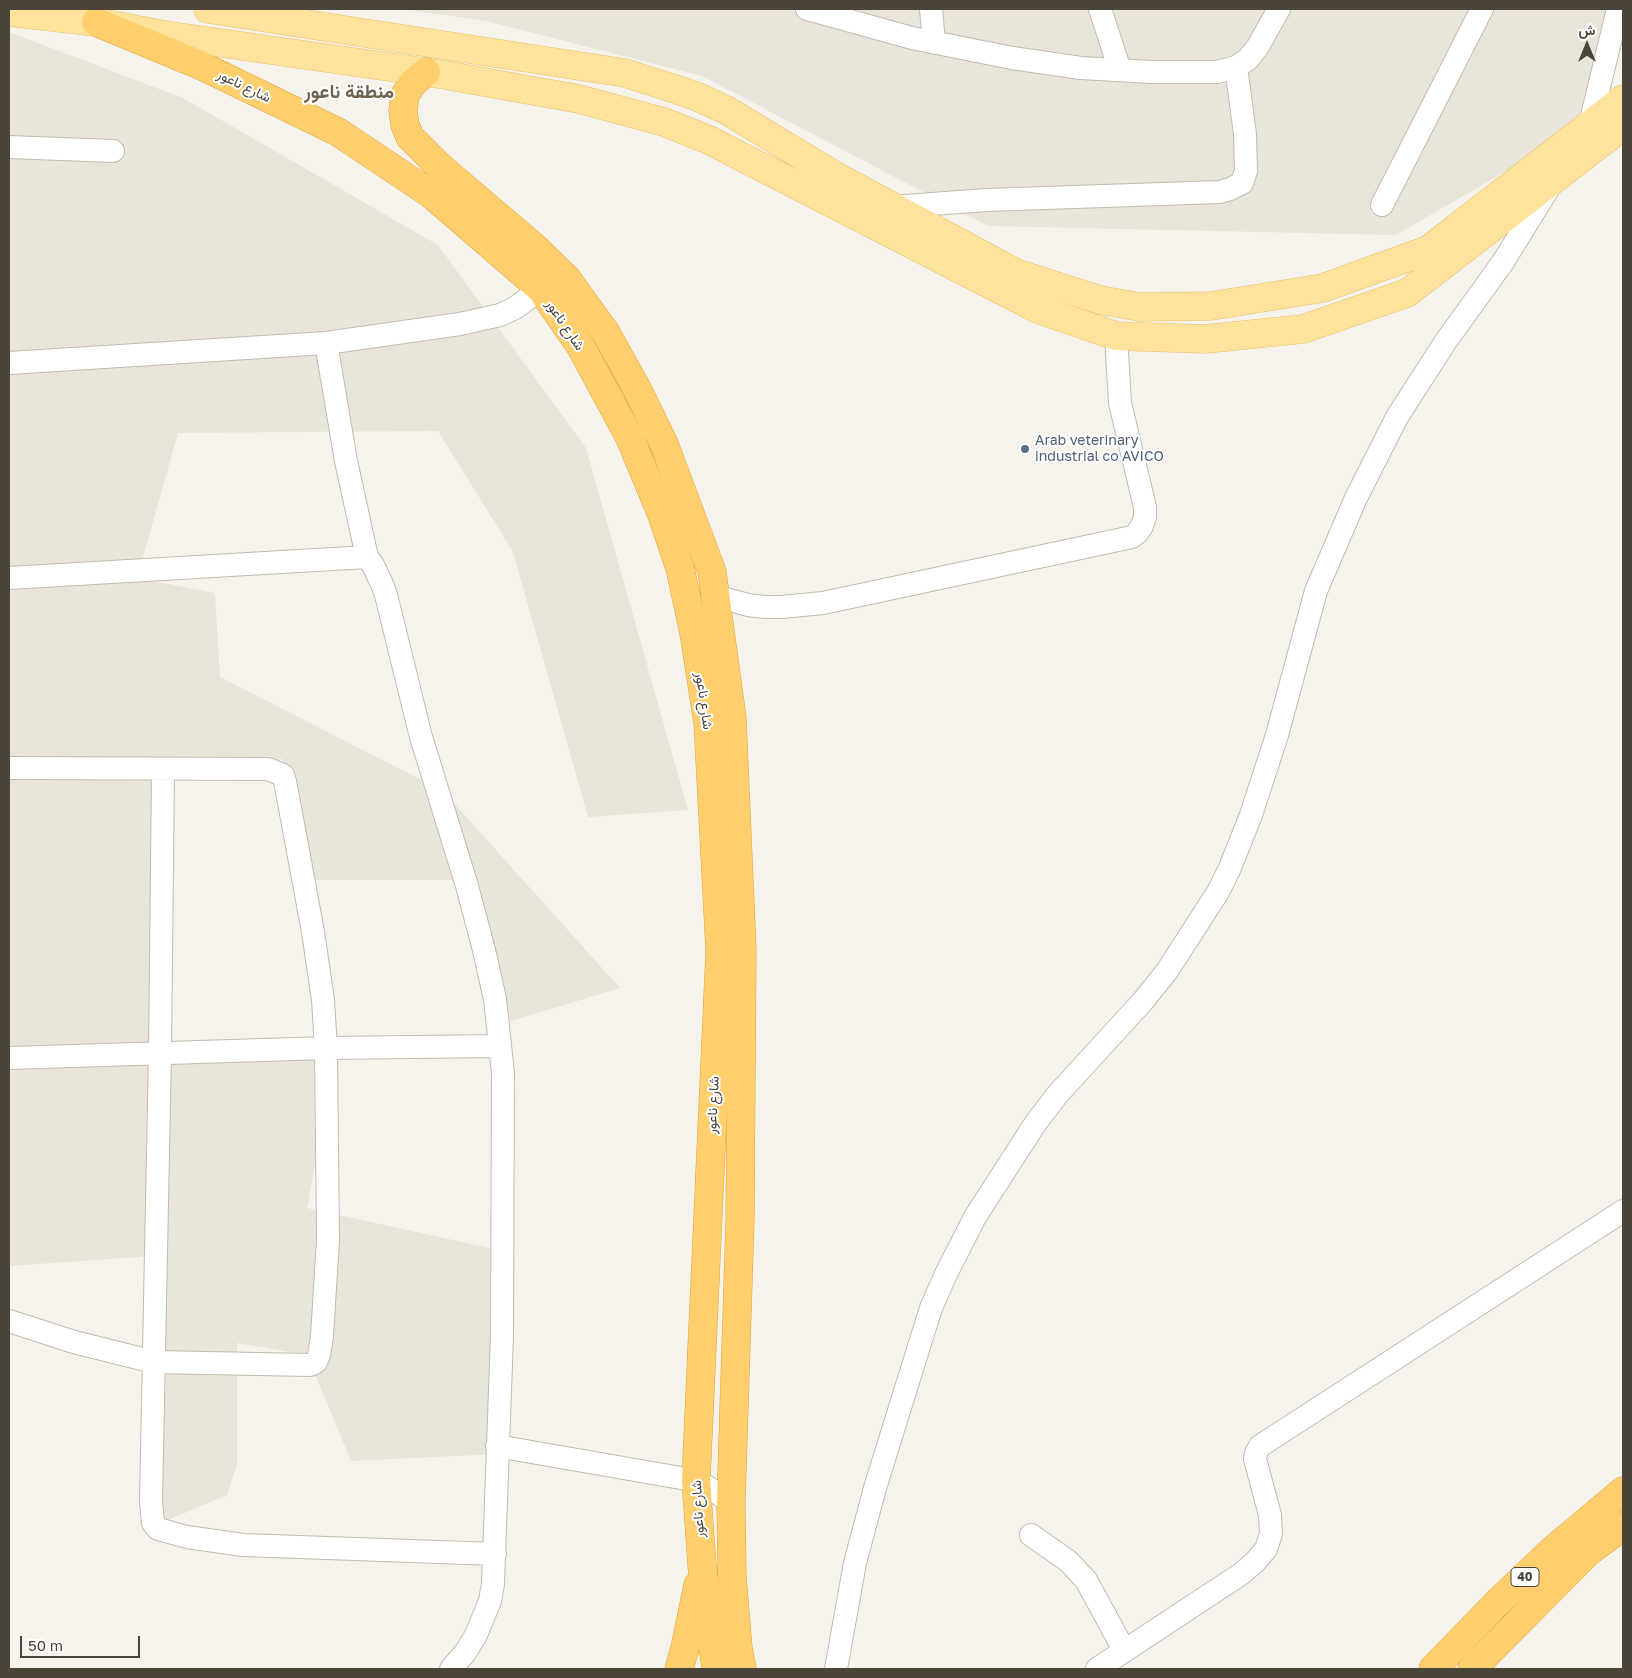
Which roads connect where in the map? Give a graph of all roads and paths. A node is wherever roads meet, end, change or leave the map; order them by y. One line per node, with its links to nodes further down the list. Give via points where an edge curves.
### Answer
1 (208, 9): 14 (main road, via 625,73)
2 (806, 9): 10 (street)
3 (931, 9): 10 (street)
4 (1100, 9): 12 (street)
5 (1280, 9): 11 (street, via 1257,48)
6 (1482, 9): 24 (street)
7 (1618, 9): 18 (street)
8 (9, 12): 9 (main road)
9 (96, 22): 13 (main road, via 165,35); 26 (highway, شارع ناعور, via 200,65 338,132 431,194)
10 (934, 42): 12 (street, via 1081,68)
11 (1236, 67): 12 (street, via 1217,72); 25 (street, via 1246,170 1242,183 1230,189)
12 (1120, 70)
13 (426, 72): 17 (main road, via 579,99); 27 (highway, شارع ناعور, via 413,83 402,111 410,137 567,279)
14 (678, 90): 16 (main road); 17 (main road)
15 (1623, 99): 18 (main road)
16 (728, 112): 20 (main road); 25 (main road)
17 (664, 122): 20 (main road)
18 (1590, 124): 25 (main road, via 1428,250 1323,288 1211,306 1140,307 1100,300 1016,273)
19 (1623, 126): 23 (main road)
20 (710, 140): 28 (main road, via 1038,309)
21 (9, 147): 22 (street)
22 (113, 151)
23 (1553, 181): 28 (main road, via 1407,293 1304,329 1205,339); 58 (street, via 1503,262 1397,417 1356,498 1316,591 1251,815 1218,892 1167,971 1034,1124 975,1217 946,1274 923,1333 875,1488 855,1563)
24 (1382, 205)
25 (891, 207)
26 (541, 289): 29 (street, via 500,315 460,324); 30 (highway, شارع ناعور)
27 (606, 333): 30 (highway); 34 (highway, شارع ناعور, via 664,444 712,572)
28 (1116, 336): 34 (street, via 1120,403 1145,507 1142,526 1132,537 823,603 765,607)
29 (326, 343): 31 (street); 32 (street, via 346,461)
30 (581, 347): 45 (highway, شارع ناعور, via 630,438 662,514 680,568 708,723 720,951)
31 (9, 363)
32 (367, 557): 33 (street); 37 (street, via 386,595 421,737 467,886 496,999)
33 (9, 578)
34 (716, 596): 47 (highway, شارع ناعور, via 732,718 742,949 740,1220)
35 (9, 768): 36 (street)
36 (162, 770): 38 (street, via 268,769 283,775 314,932); 39 (street)
37 (500, 1046): 38 (street); 44 (street, via 504,1099 502,1335)
38 (326, 1048): 39 (street); 43 (street, via 327,1278 322,1336 316,1362 306,1366)
39 (160, 1053): 40 (street); 43 (street)
40 (9, 1058)
41 (1623, 1211): 53 (street, via 1260,1446 1255,1459 1270,1515 1271,1534 1266,1549 1241,1574)
42 (9, 1321): 43 (street, via 74,1342)
43 (154, 1362): 50 (street, via 151,1501 158,1530 204,1541 243,1545)
44 (497, 1446): 45 (street); 50 (street)
45 (696, 1480): 47 (street); 51 (highway, شارع ناعور)
46 (1623, 1491): 60 (highway, 40, via 1555,1548)
47 (730, 1502): 54 (highway, شارع ناعور)
48 (1623, 1526): 52 (highway, 40, via 1588,1552)
49 (1031, 1535): 53 (street, via 1068,1561 1086,1580)
50 (494, 1554): 55 (street, via 490,1602 476,1635)
51 (702, 1566): 56 (highway); 57 (highway, شارع ناعور)
52 (1541, 1600): 61 (highway, 40); 62 (highway)
53 (1124, 1650): 59 (street)
54 (737, 1662)
55 (451, 1669)
56 (679, 1669)
57 (716, 1669)
58 (836, 1669)
59 (1097, 1669)
60 (1433, 1669)
61 (1472, 1669)
62 (1484, 1669)

